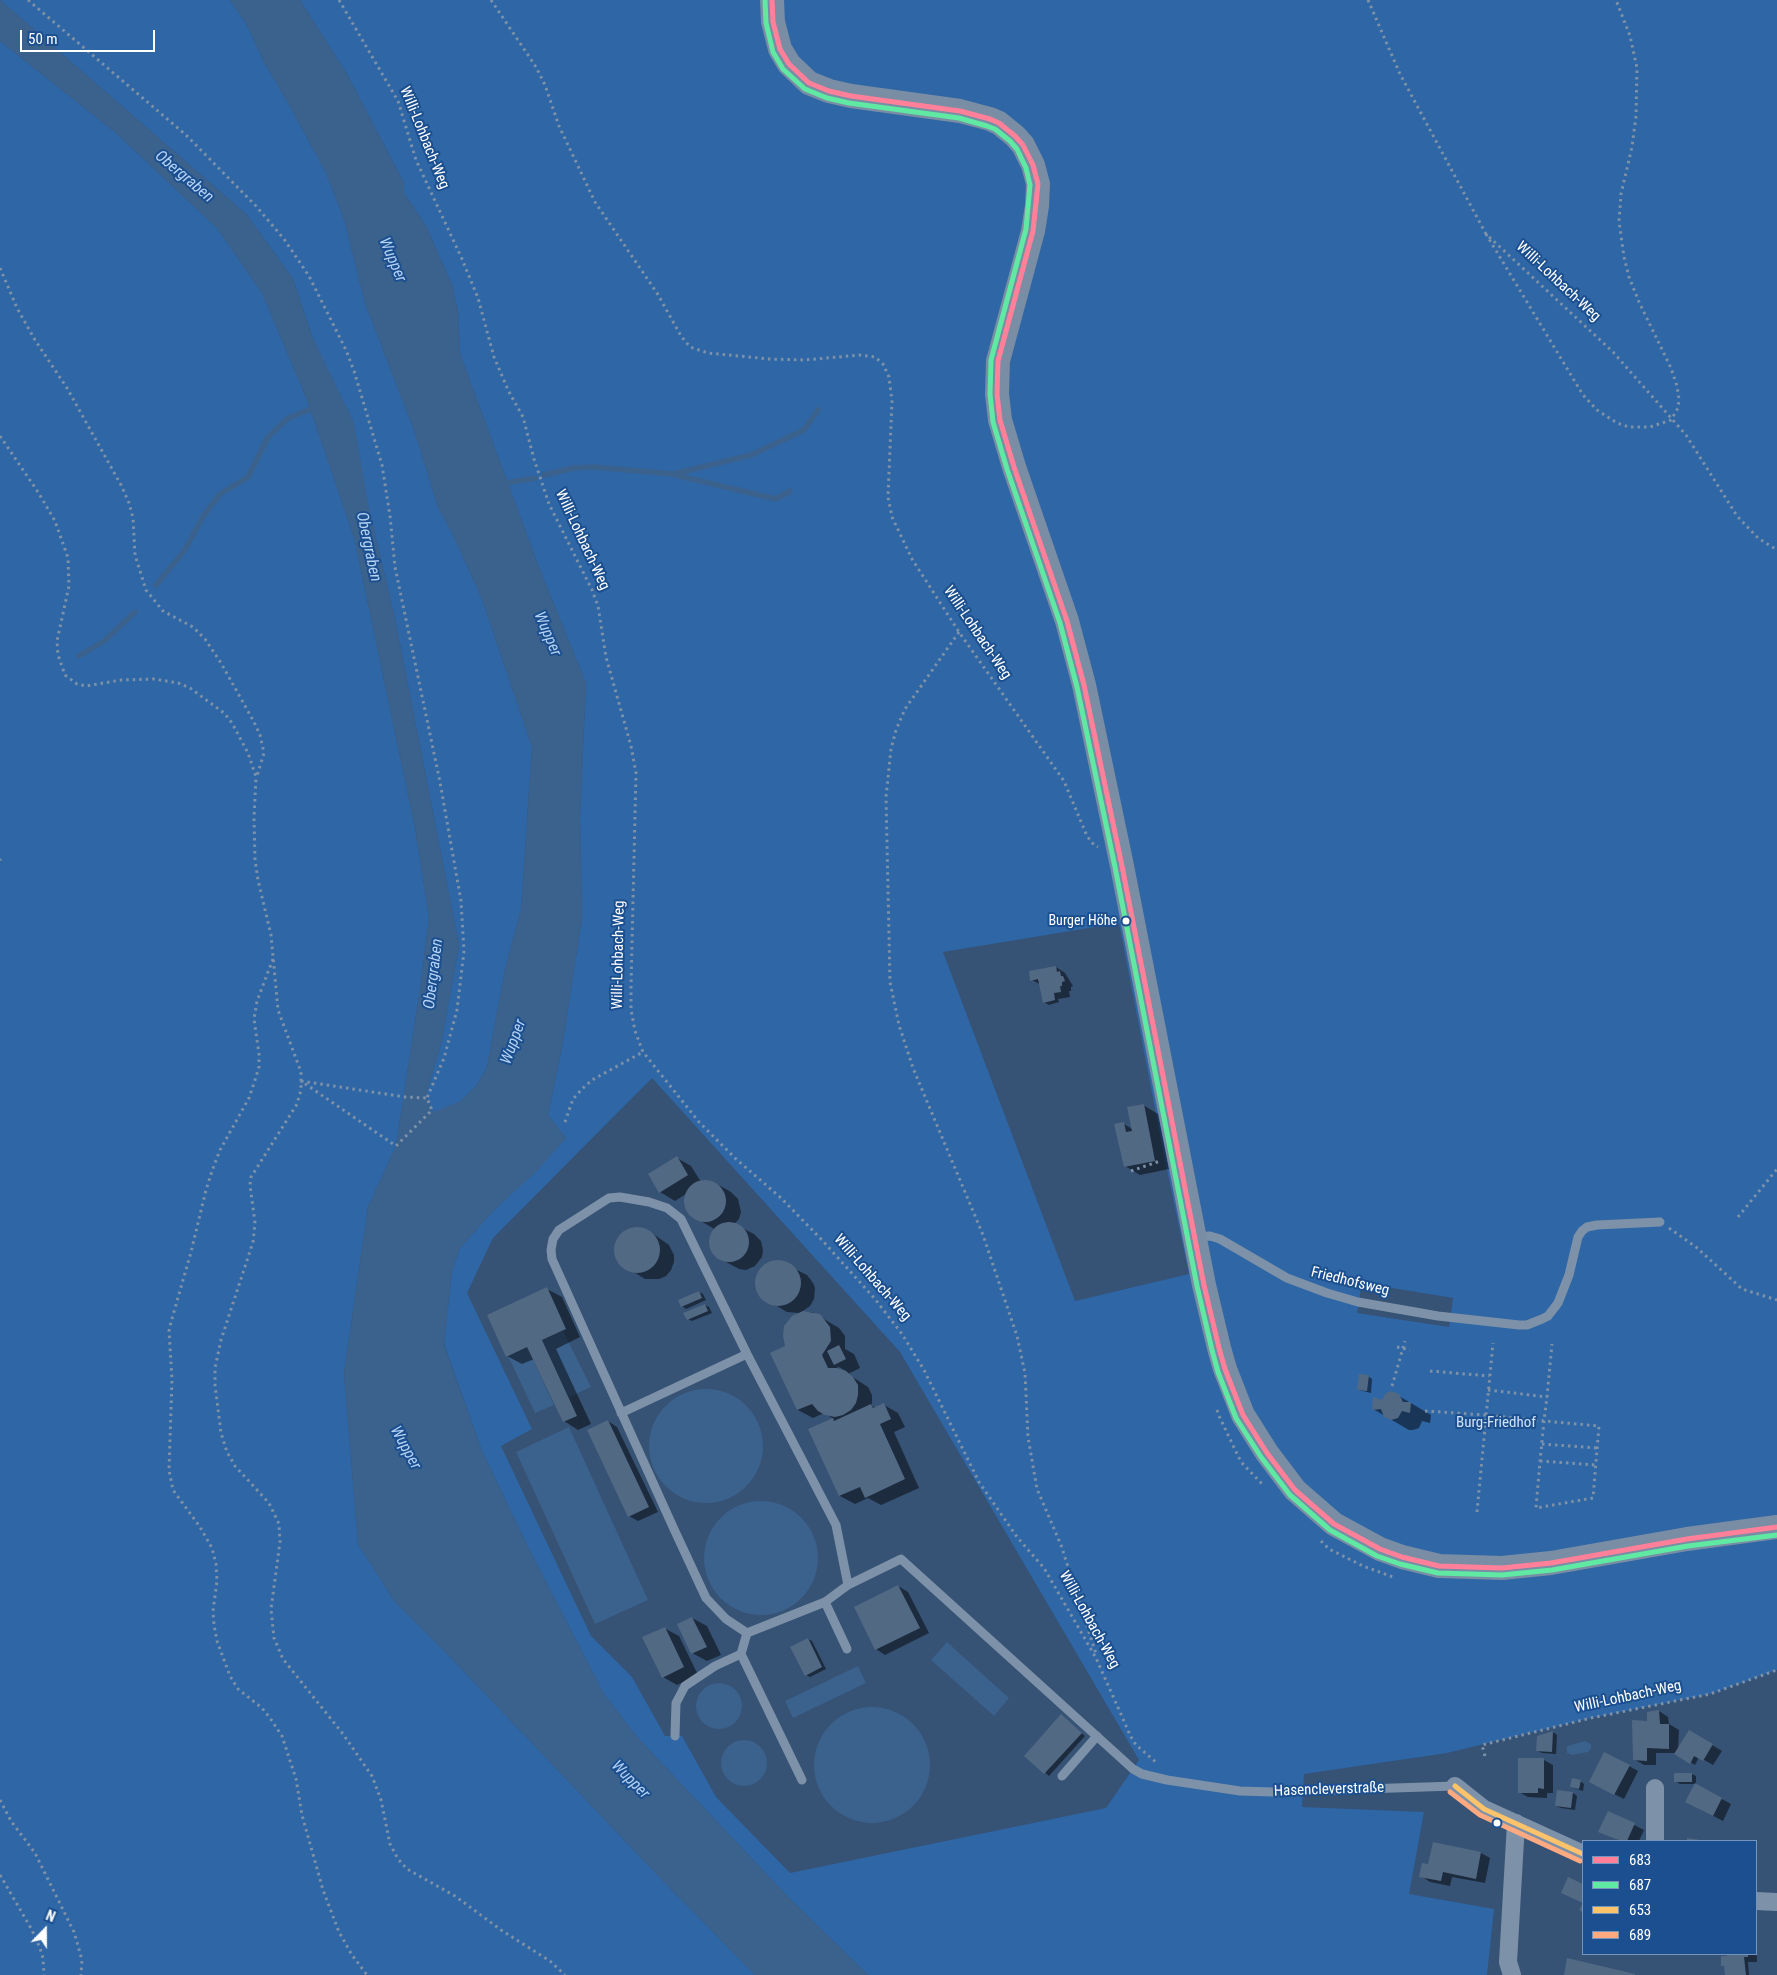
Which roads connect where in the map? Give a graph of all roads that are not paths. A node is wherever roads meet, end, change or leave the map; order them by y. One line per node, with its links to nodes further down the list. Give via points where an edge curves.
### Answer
1 (772, 0): 3 (main road, via 773,22 780,48 789,64 809,83 829,92 990,119 1009,129 1034,165 1038,184 1037,211 1001,349 996,382 997,404 1007,447 1048,564 1086,694)
2 (1660, 1222): 3 (lane, Friedhofsweg, via 1587,1227 1578,1237 1569,1275 1554,1309 1527,1325 1450,1318 1358,1302 1314,1290 1287,1278 1220,1239)
3 (1194, 1237): 6 (main road, via 1219,1348 1243,1415 1286,1479 1308,1502 1334,1524 1370,1545 1439,1566 1502,1568)
4 (747, 1354): 5 (lane); 5 (lane, via 681,1219 667,1208 649,1202 609,1198 559,1230 550,1250); 7 (lane, via 836,1525)
5 (621, 1413): 9 (lane, via 706,1598 726,1619)
6 (1777, 1527)
7 (848, 1585): 8 (lane); 13 (lane, via 901,1559)
8 (825, 1602): 9 (lane); 10 (lane)
9 (746, 1633): 11 (lane)
10 (847, 1649)
11 (741, 1654): 12 (lane, via 684,1686 676,1703); 15 (lane)
12 (675, 1736)
13 (1097, 1736): 14 (lane); 16 (lane, Hasencleverstraße, via 1133,1769 1154,1777 1240,1791)
14 (1062, 1776)
15 (802, 1780)
16 (1456, 1786): 18 (street, Hasencleverstraße, via 1484,1809)
17 (1655, 1788): 19 (street)
18 (1516, 1823): 20 (street, Hasencleverstraße); 23 (street, via 1508,1962)
19 (1655, 1840)
20 (1582, 1854)
21 (1757, 1901): 22 (street)
22 (1777, 1902)
23 (1512, 1975)

